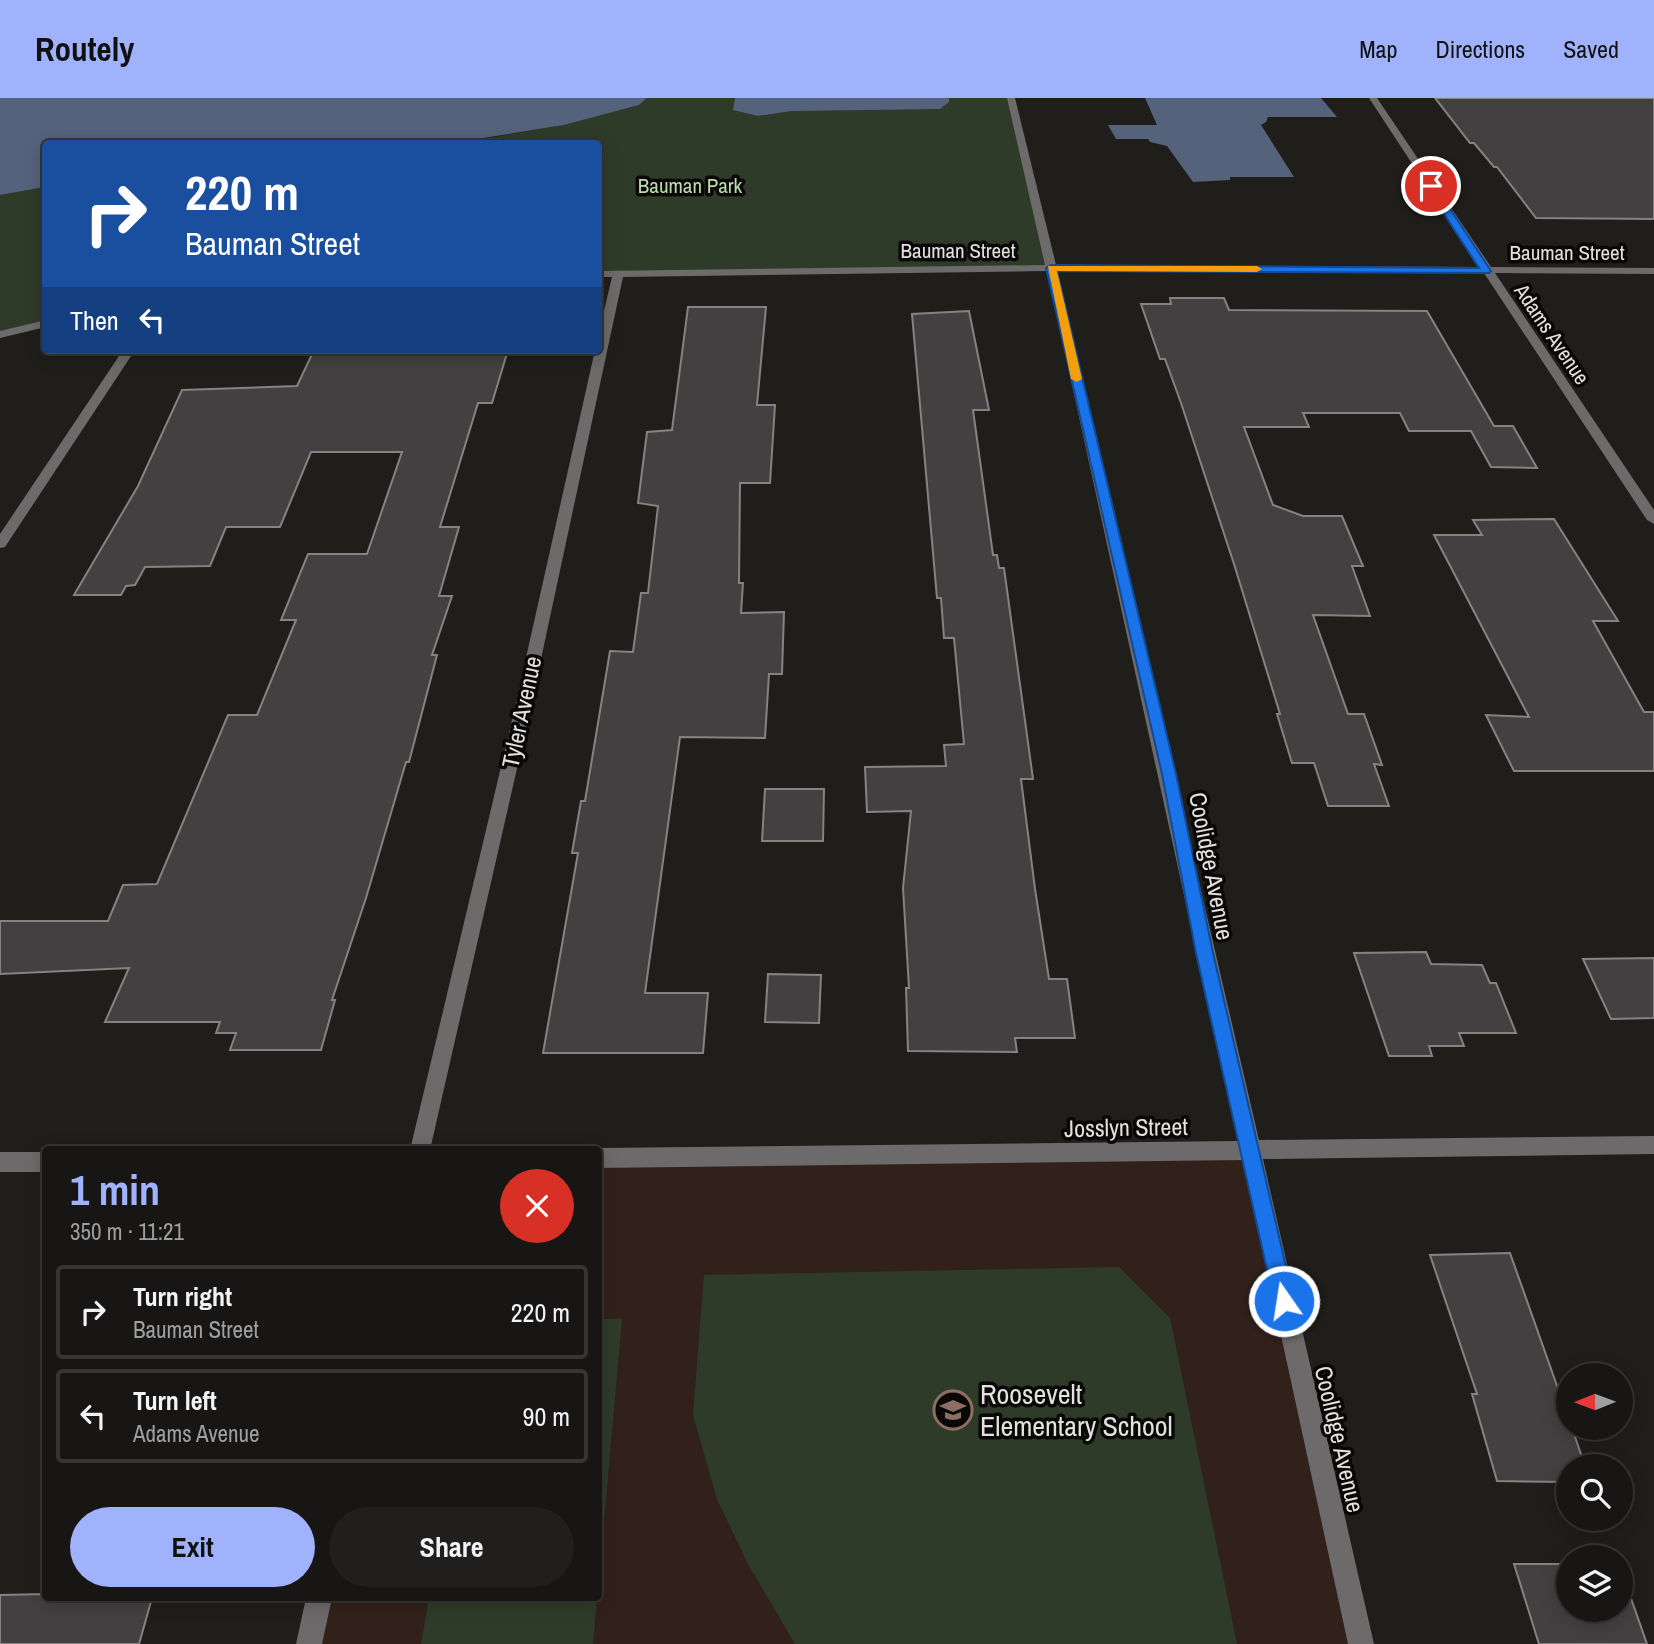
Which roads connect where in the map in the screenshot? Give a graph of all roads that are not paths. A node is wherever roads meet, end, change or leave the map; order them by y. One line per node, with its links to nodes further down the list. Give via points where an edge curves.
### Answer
1 (1011, 98): 3 (street, Coolidge Avenue)
2 (1373, 98): 4 (street, Adams Avenue)
3 (1051, 268): 4 (street, Bauman Street); 7 (street, Bauman Street); 17 (street, Coolidge Avenue, via 1166,761)
4 (1486, 271): 5 (street, Bauman Street); 13 (street, Adams Avenue)
5 (1654, 271)
6 (602, 274): 7 (street, Bauman Street)
7 (618, 274): 10 (street, Tyler Avenue)
8 (42, 324): 9 (street)
9 (0, 335)
10 (602, 347)
11 (126, 354): 14 (street)
12 (600, 354): 16 (street, Tyler Avenue)
13 (1654, 520)
14 (0, 544)
15 (1654, 1145): 17 (street, Josslyn Street)
16 (421, 1146)
17 (1250, 1152): 18 (street, Josslyn Street); 23 (street, Coolidge Avenue)
18 (602, 1158)
19 (42, 1161): 20 (street)
20 (0, 1162)
21 (318, 1601): 22 (street)
22 (309, 1644)
23 (1362, 1644)

